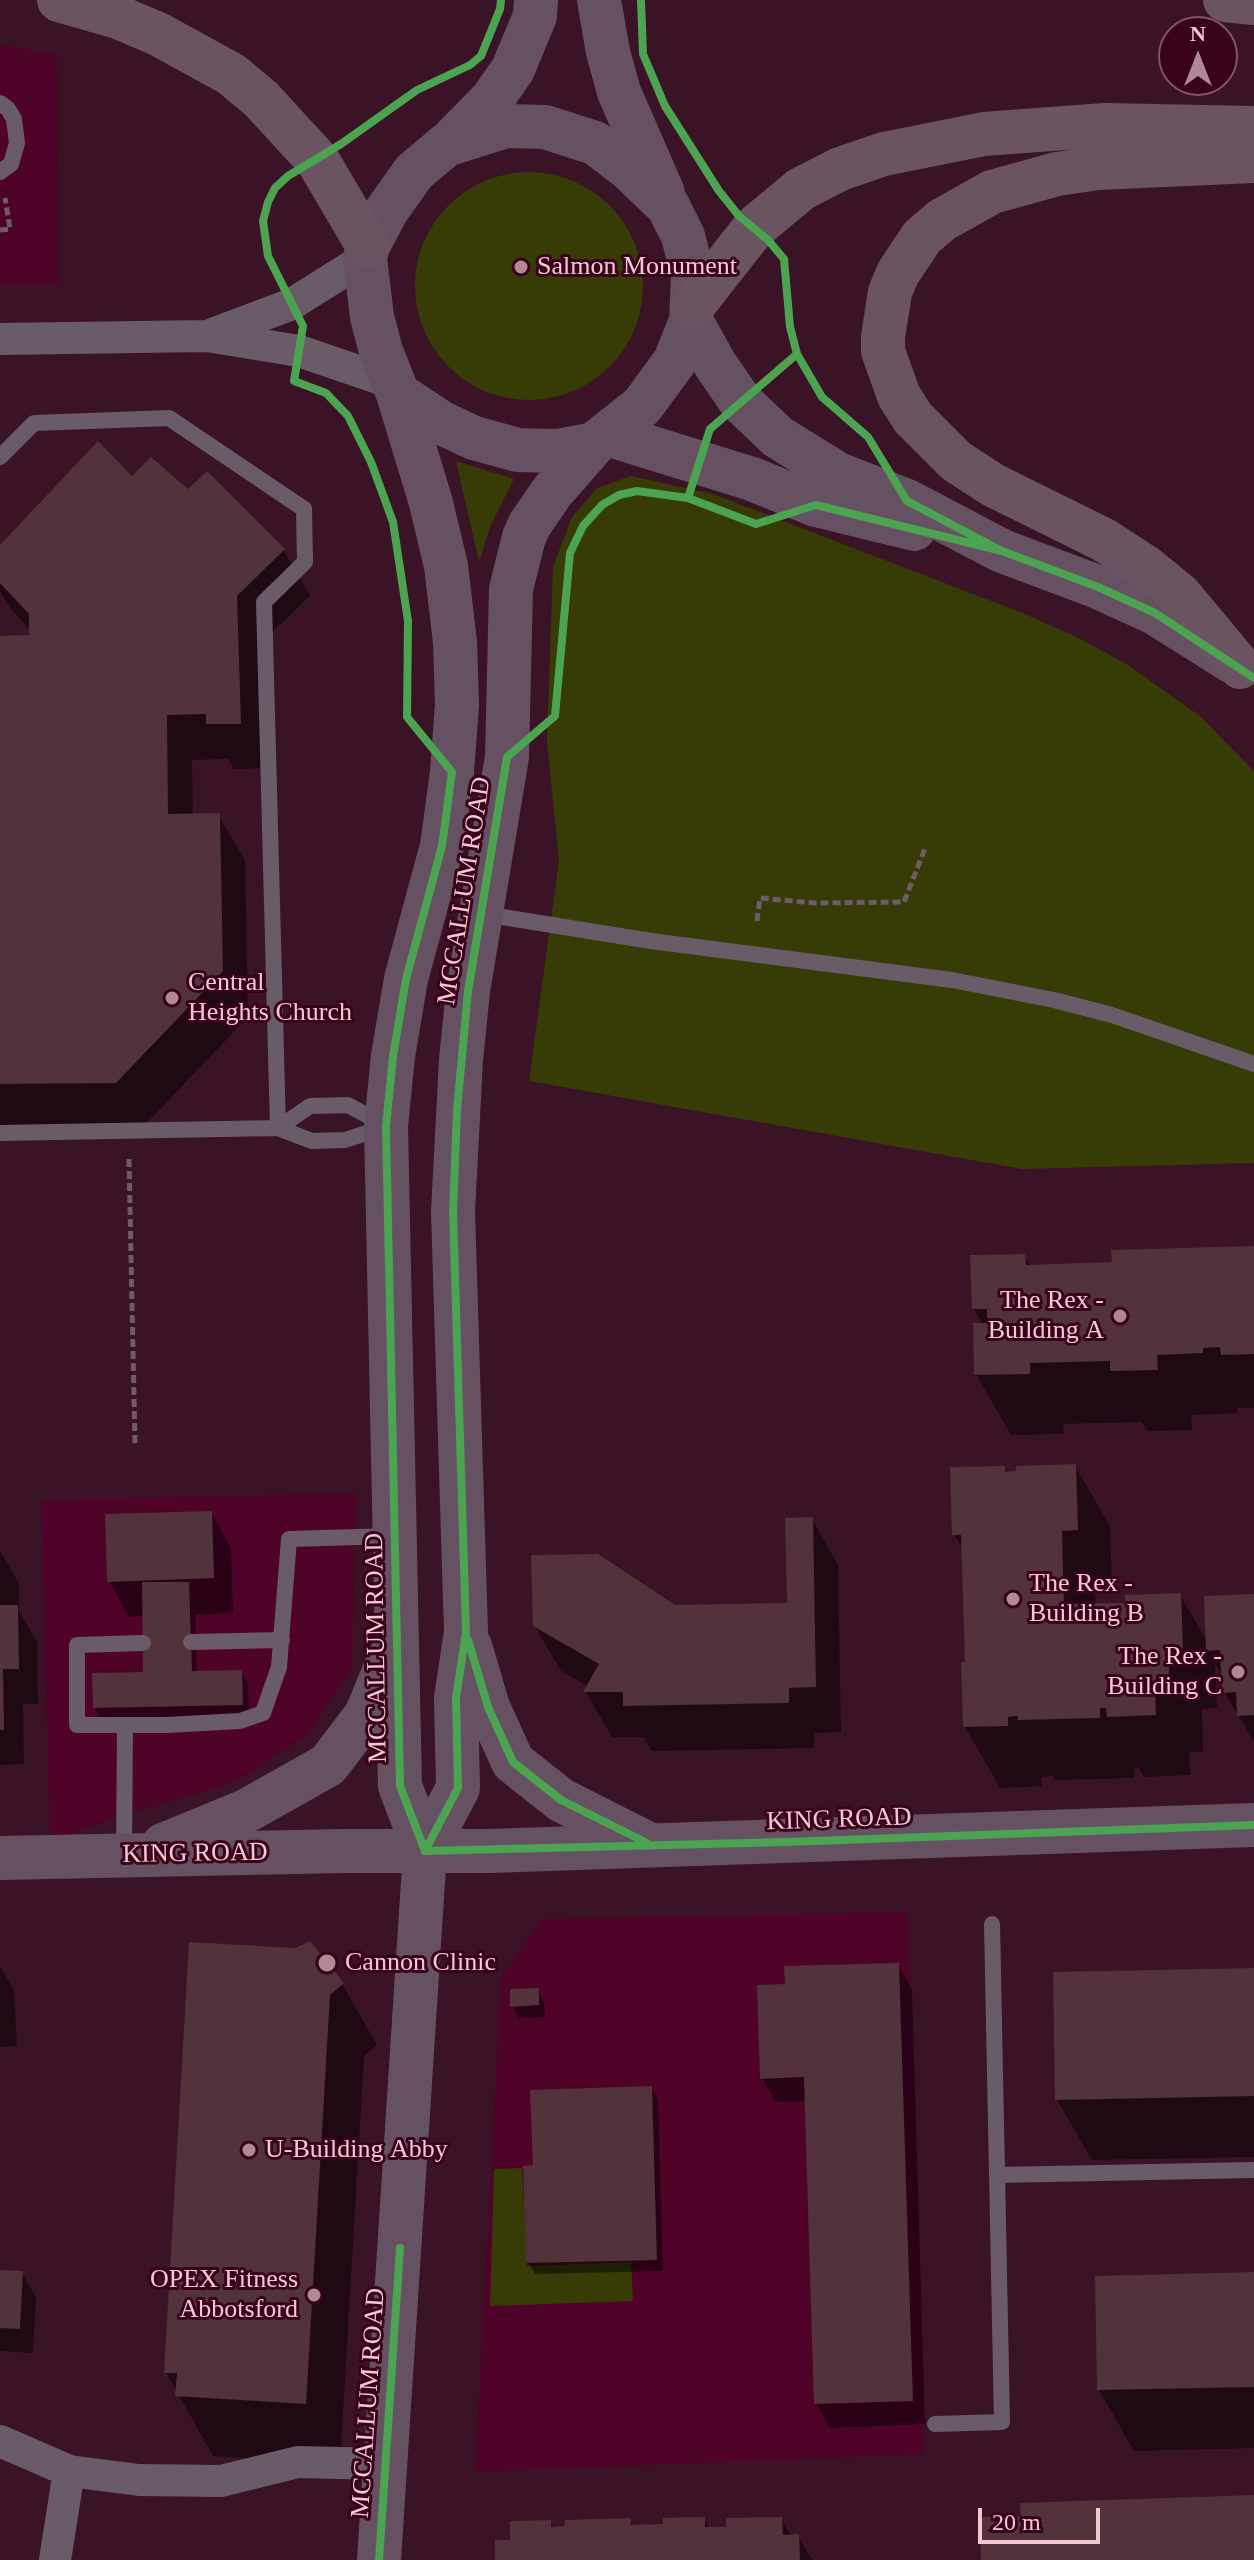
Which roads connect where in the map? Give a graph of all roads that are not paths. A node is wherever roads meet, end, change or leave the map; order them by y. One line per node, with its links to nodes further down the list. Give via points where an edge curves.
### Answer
1 (59, 0): 12 (highway, via 145,28 231,74 318,161)
2 (536, 0): 8 (main road, via 535,16 513,69 493,98)
3 (599, 0): 11 (main road, via 619,92)
4 (1225, 0): 5 (highway)
5 (1254, 3)
6 (0, 103): 10 (lane, via 14,119 17,143 11,164)
7 (1254, 128): 13 (highway, via 1105,125 984,134 884,154 801,189 754,228)
8 (446, 145): 11 (main road, via 506,126 545,127 595,143); 12 (main road, via 414,172)
9 (1254, 161): 20 (highway, via 1098,168 992,192 922,237 898,273 884,322 883,351 906,407 956,461 1147,568 1180,595)
10 (1, 171)
11 (668, 206): 13 (main road, via 693,275)
12 (366, 252): 14 (street, via 292,304); 16 (main road, MCCALLUM ROAD, via 372,317)
13 (691, 314): 17 (main road, MCCALLUM ROAD, via 675,361 642,406); 19 (main road, via 741,402 778,437 838,474 907,501)
14 (207, 336): 15 (street); 16 (street, via 299,351)
15 (0, 339)
16 (395, 389): 17 (main road, via 442,423 518,450 557,451); 23 (main road, MCCALLUM ROAD, via 446,566 457,705 442,846 406,979)
17 (601, 439): 19 (main road, via 752,479 816,505); 21 (main road, MCCALLUM ROAD, via 552,492 524,537 511,589 507,757)
18 (0, 457): 24 (lane, via 34,423 169,418 304,509 305,562 264,602)
19 (1002, 551): 20 (main road, via 1155,613)
20 (1247, 673)
21 (482, 914): 22 (lane, via 1025,994 1112,1015); 27 (main road, MCCALLUM ROAD, via 461,1060 453,1211)
22 (1254, 1064)
23 (386, 1126): 24 (lane, via 345,1140 312,1141); 24 (lane, via 348,1105 310,1106); 26 (main road, MCCALLUM ROAD)
24 (278, 1128): 25 (lane)
25 (0, 1133)
26 (394, 1536): 28 (lane, via 289,1539); 30 (main road, MCCALLUM ROAD)
27 (466, 1632): 36 (main road, via 488,1707 513,1762 561,1800); 37 (main road, MCCALLUM ROAD, via 456,1698 458,1788)
28 (282, 1640): 29 (lane); 34 (lane, via 263,1713 240,1721)
29 (191, 1642)
30 (396, 1642): 37 (main road, MCCALLUM ROAD, via 400,1786); 38 (main road, via 366,1715 328,1765 248,1810)
31 (143, 1643): 33 (lane, via 77,1645 77,1725)
32 (166, 1706): 34 (lane)
33 (125, 1725): 34 (lane); 38 (lane)
34 (166, 1725)
35 (1254, 1825): 36 (main road, KING ROAD)
36 (651, 1845): 37 (main road, KING ROAD)
37 (425, 1851): 38 (main road, KING ROAD); 45 (main road, MCCALLUM ROAD)
38 (130, 1856): 39 (main road, KING ROAD)
39 (0, 1858)
40 (992, 1924): 42 (lane)
41 (1254, 2170): 42 (lane)
42 (997, 2175): 43 (lane, via 1002,2422)
43 (935, 2424)
44 (0, 2441): 46 (street)
45 (385, 2464): 46 (street, via 298,2462 221,2481 139,2480); 48 (main road, MCCALLUM ROAD)
46 (69, 2471): 47 (street)
47 (55, 2560)
48 (379, 2560)

